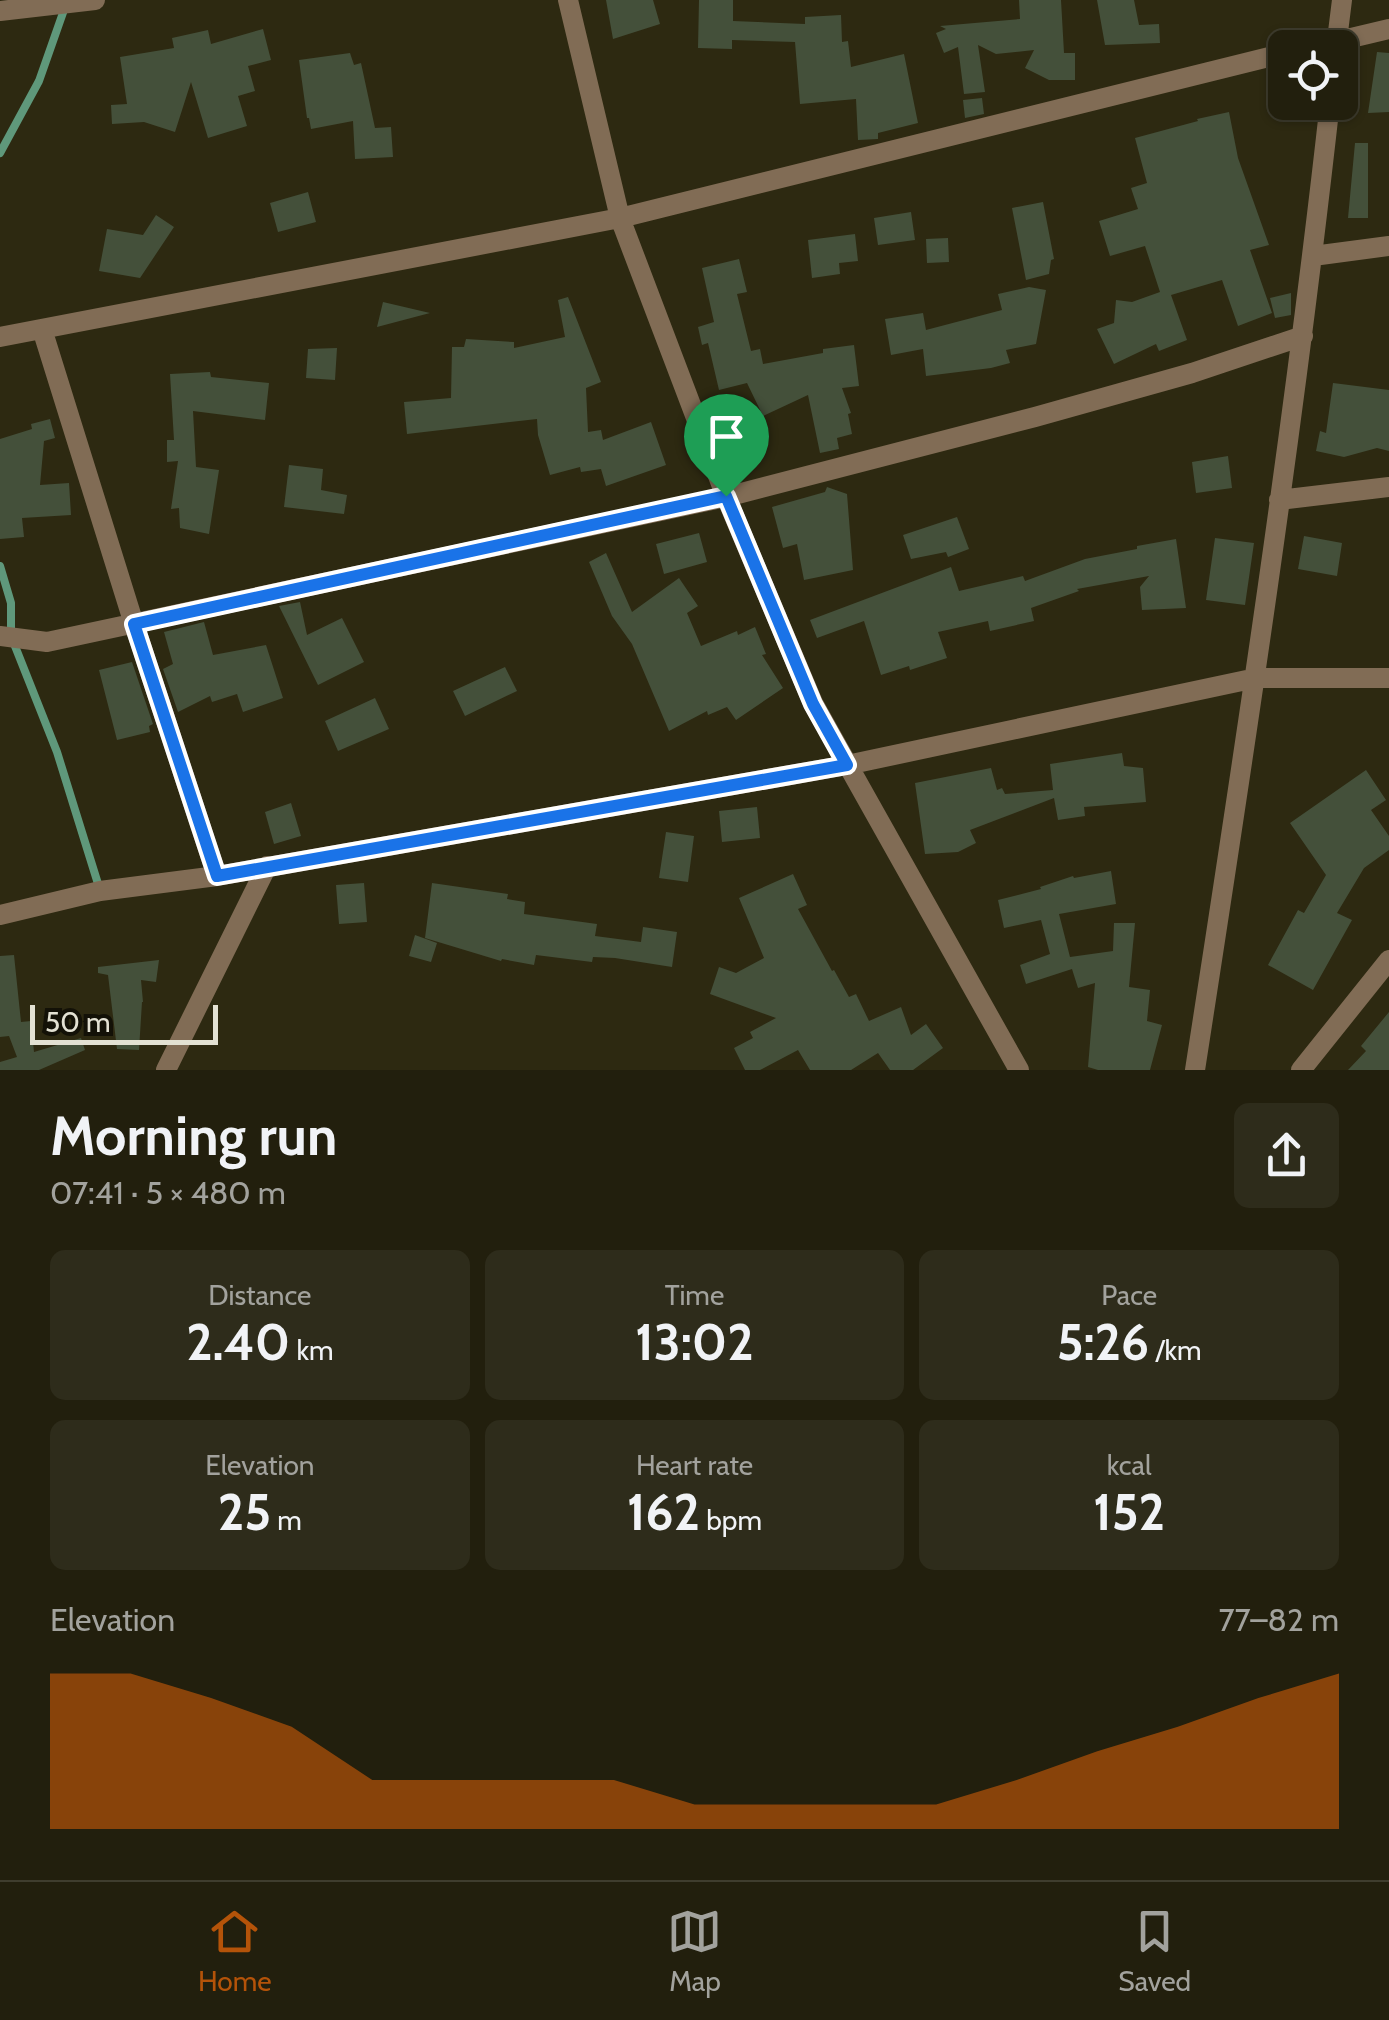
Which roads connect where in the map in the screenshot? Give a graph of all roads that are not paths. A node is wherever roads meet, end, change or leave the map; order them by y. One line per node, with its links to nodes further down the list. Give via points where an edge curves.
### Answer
1 (95, 0): 4 (street)
2 (568, 0): 10 (street)
3 (1342, 0): 6 (street)
4 (0, 11)
5 (1389, 29): 7 (street)
6 (1339, 30)
7 (1358, 38)
8 (1268, 58): 10 (street)
9 (1328, 120): 12 (street)
10 (620, 218): 13 (street); 17 (street)
11 (1389, 246): 12 (street)
12 (1313, 256): 15 (street)
13 (42, 328): 14 (street); 19 (street)
14 (0, 336)
15 (1303, 336): 17 (street, via 1105,398); 18 (street)
16 (1389, 487): 18 (street)
17 (726, 496): 19 (street); 23 (street, via 813,704)
18 (1279, 500): 21 (street)
19 (134, 624): 20 (street, via 47,642); 25 (street)
20 (0, 636)
21 (1256, 678): 22 (street); 23 (street); 30 (street)
22 (1389, 678)
23 (847, 765): 24 (street); 29 (street)
24 (267, 866): 25 (street); 28 (street)
25 (217, 876): 26 (street, via 100,891)
26 (0, 915)
27 (1389, 960): 31 (street)
28 (166, 1070)
29 (1019, 1070)
30 (1195, 1070)
31 (1301, 1070)

